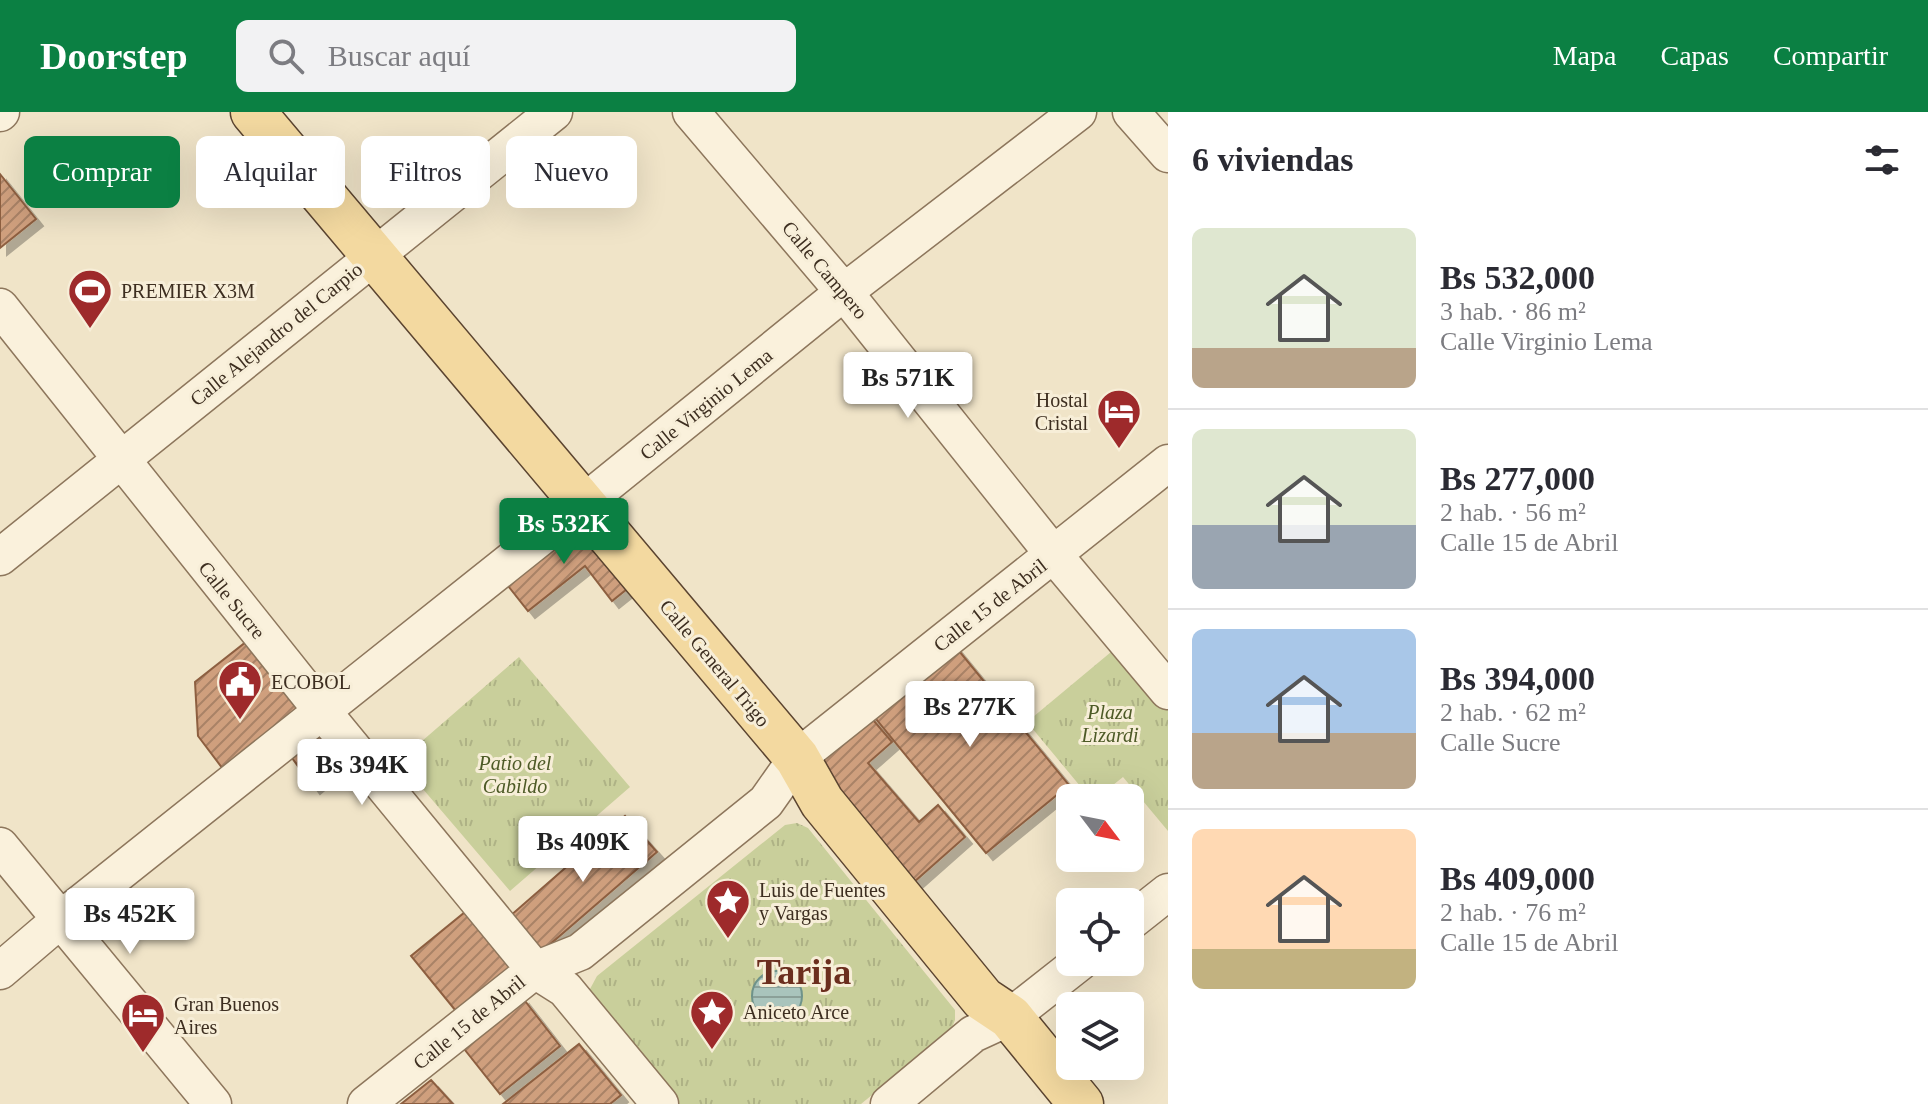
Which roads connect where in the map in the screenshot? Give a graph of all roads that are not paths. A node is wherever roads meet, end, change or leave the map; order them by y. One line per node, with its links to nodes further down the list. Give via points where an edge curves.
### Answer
1 (253, 112): 7 (main road, Calle General Trigo)
2 (554, 112): 7 (street, Calle Alejandro del Carpio)
3 (691, 112): 8 (street, Calle Campero)
4 (1078, 112): 8 (street, Calle Virginio Lema)
5 (1131, 112): 6 (street)
6 (1168, 154)
7 (374, 254): 10 (street, Calle Alejandro del Carpio); 12 (main road, Calle General Trigo)
8 (844, 292): 12 (street, Calle Virginio Lema); 13 (street, Calle Campero)
9 (0, 307): 10 (street, Calle Sucre)
10 (120, 461): 14 (street, Calle Alejandro del Carpio); 16 (street, Calle Sucre)
11 (1168, 463): 13 (street, Calle 15 de Abril)
12 (581, 505): 16 (street, Calle Virginio Lema); 17 (main road, Calle General Trigo)
13 (1054, 555): 15 (street, Calle Campero); 17 (street, Calle 15 de Abril)
14 (0, 557)
15 (1168, 691)
16 (323, 712): 21 (street, Calle Virginio Lema); 22 (street, Calle Sucre)
17 (797, 758): 22 (street, Calle 15 de Abril, via 766,802 580,952); 25 (main road, Calle General Trigo, via 822,802 983,999)
18 (0, 846): 21 (street)
19 (1168, 892): 20 (street)
20 (1144, 911)
21 (61, 919): 23 (street, Calle Virginio Lema); 26 (street)
22 (535, 970): 27 (street, Calle 15 de Abril); 28 (street, Calle Sucre, via 565,989)
23 (0, 971)
24 (1062, 976): 25 (street)
25 (1010, 1017): 29 (street, via 973,1034); 30 (main road, Calle General Trigo)
26 (213, 1104)
27 (366, 1104)
28 (660, 1104)
29 (889, 1104)
30 (1081, 1104)

